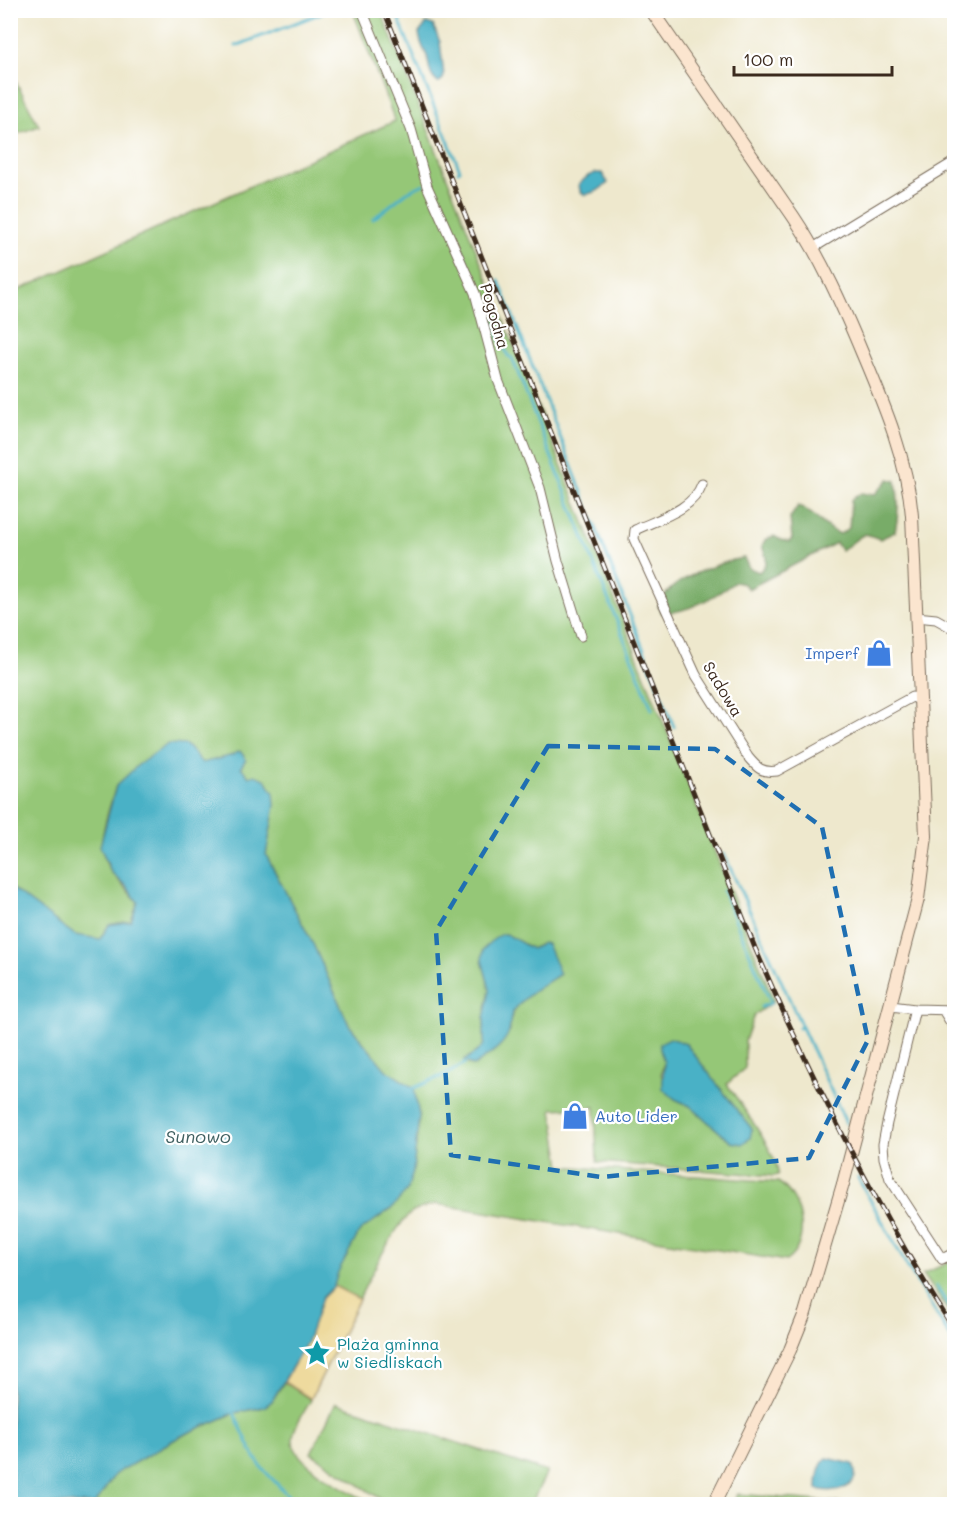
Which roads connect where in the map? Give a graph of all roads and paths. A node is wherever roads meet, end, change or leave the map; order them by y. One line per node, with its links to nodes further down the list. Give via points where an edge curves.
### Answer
1 (362, 10): 8 (street, Pogodna, via 411,129 427,186 475,293 498,380 540,488)
2 (651, 10): 4 (main road)
3 (954, 162): 4 (street)
4 (813, 248): 6 (main road, via 873,378 905,470 912,516)
5 (702, 484): 9 (street, Sadowa, via 699,494 687,505 635,530 634,539 696,675 758,769 777,771 912,697)
6 (916, 616): 7 (street, via 936,619); 9 (main road)
7 (954, 629)
8 (581, 636)
9 (920, 700): 10 (main road, via 926,851)
10 (891, 1006): 11 (street); 16 (main road, via 805,1313)
11 (915, 1009): 12 (street); 15 (street, via 886,1123 884,1158 890,1179 942,1259)
12 (943, 1010): 13 (street); 14 (street)
13 (954, 1010)
14 (954, 1028)
15 (954, 1253)
16 (714, 1504)

